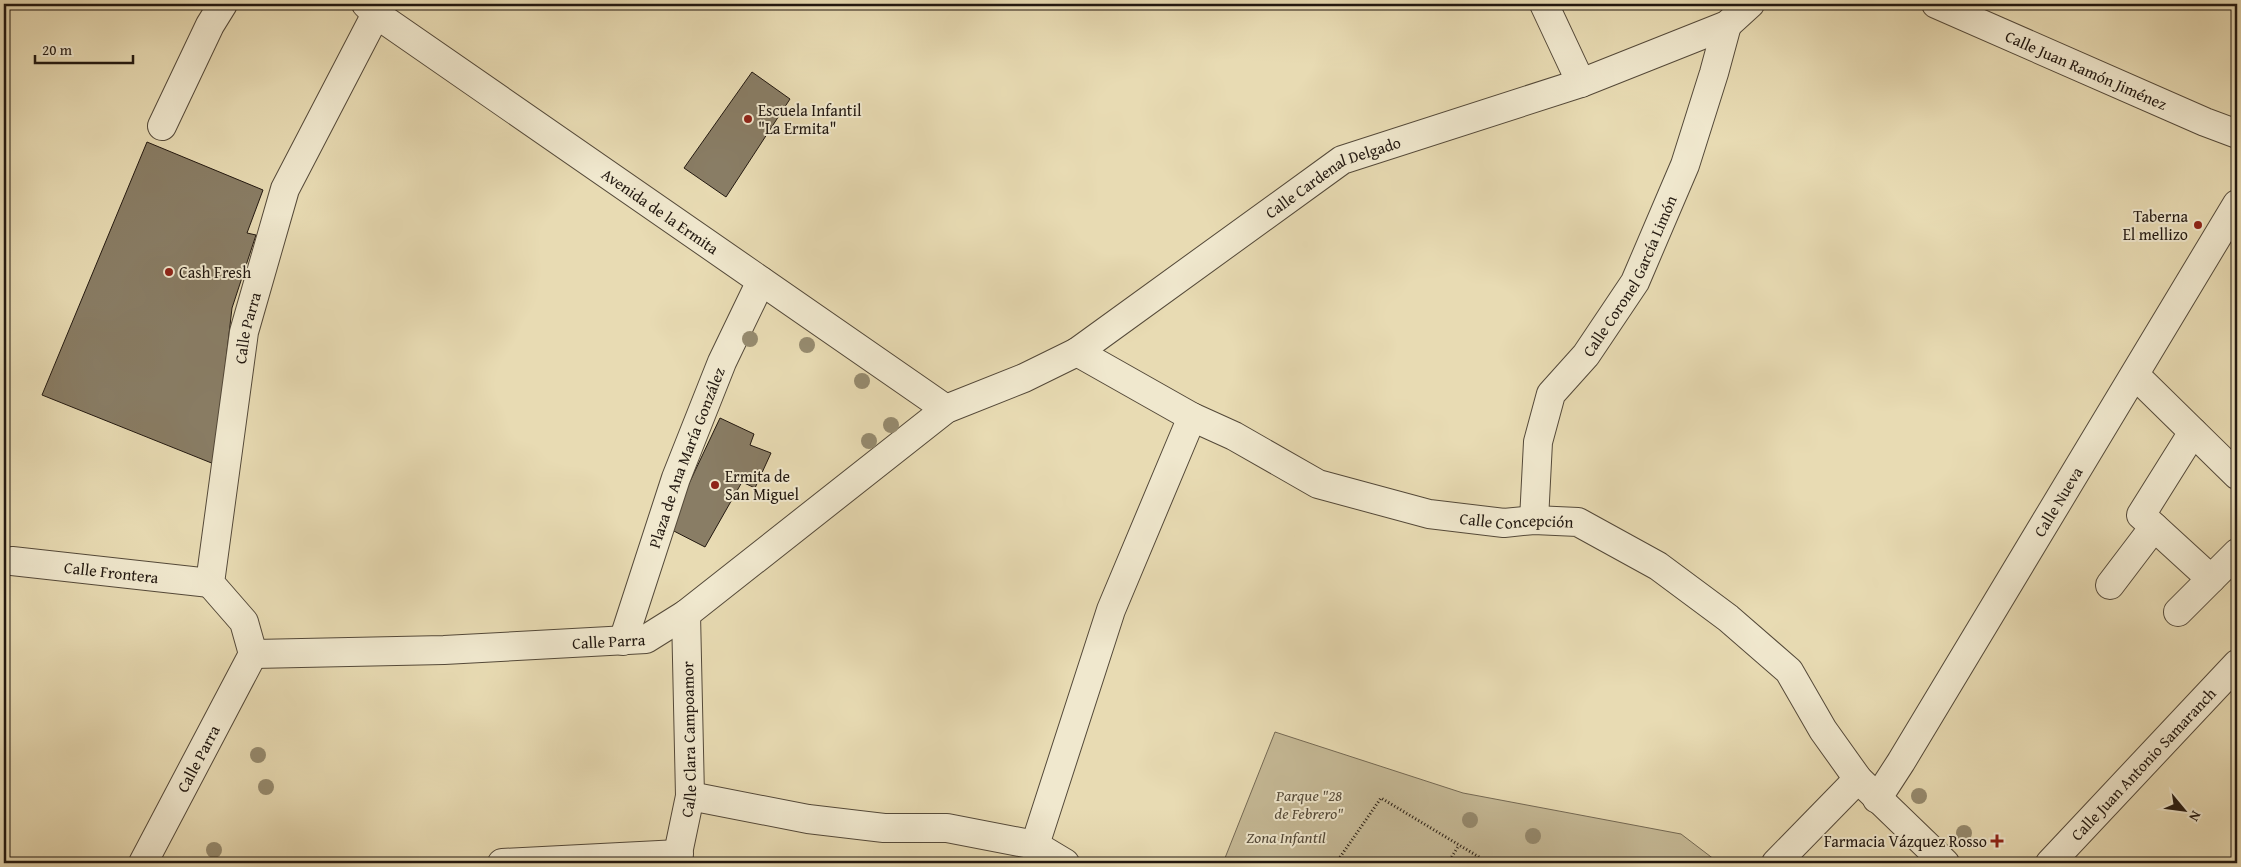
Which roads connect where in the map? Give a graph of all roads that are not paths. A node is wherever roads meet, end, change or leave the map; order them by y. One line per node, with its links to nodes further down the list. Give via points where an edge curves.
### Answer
1 (224, 4): 8 (street, via 210,25)
2 (1544, 4): 7 (street)
3 (1750, 4): 6 (street, Calle Cardenal Delgado)
4 (1936, 4): 9 (street, Calle Juan Ramón Jiménez)
5 (372, 7): 11 (street, Avenida de la Ermita); 23 (street, Calle Parra, via 285,189 244,332)
6 (1727, 25): 7 (street, Calle Cardenal Delgado); 18 (street, Calle Coronel García Limón, via 1685,164 1635,282 1586,355 1551,394 1538,442)
7 (1581, 83): 12 (street, Calle Cardenal Delgado, via 1342,160)
8 (162, 126)
9 (2237, 134)
10 (2237, 204): 13 (street, Calle Nueva)
11 (761, 281): 14 (street, Avenida de la Ermita); 27 (street, Plaza de Ana María González, via 722,362 676,478)
12 (1077, 352): 14 (street, Calle Cardenal Delgado, via 1024,378); 15 (street, Calle Concepción)
13 (2135, 375): 16 (street); 32 (street, Calle Nueva)
14 (946, 408): 26 (street, Calle Parra)
15 (1192, 417): 18 (street, Calle Concepción, via 1234,436 1318,484 1429,514 1504,523); 33 (street, via 1111,610)
16 (2193, 432): 17 (street); 19 (street, via 2141,515)
17 (2237, 475)
18 (1534, 520): 30 (street, Calle Concepción, via 1578,522 1658,566 1728,618 1789,671 1823,730)
19 (2154, 527): 22 (street); 24 (street)
20 (2237, 554): 22 (street)
21 (12, 561): 23 (street, Calle Frontera)
22 (2211, 579): 25 (street)
23 (210, 583): 28 (street, via 244,622)
24 (2110, 585)
25 (2178, 612)
26 (686, 614): 27 (street, Calle Parra, via 646,639); 31 (street, Calle Clara Campoamor)
27 (623, 641): 28 (street, Calle Parra, via 444,650)
28 (253, 654): 35 (street, Calle Parra)
29 (2237, 666): 40 (street, Calle Juan Antonio Samaranch)
30 (1858, 779): 32 (street, Calle Concepción); 38 (street)
31 (690, 796): 33 (street, via 808,819 884,828 947,828); 34 (street, Calle Clara Campoamor)
32 (1877, 799): 39 (street, Calle Concepción)
33 (1034, 845): 37 (street)
34 (678, 859): 36 (street)
35 (143, 863)
36 (502, 863)
37 (1065, 863)
38 (1776, 863)
39 (1945, 863)
40 (2050, 863)

